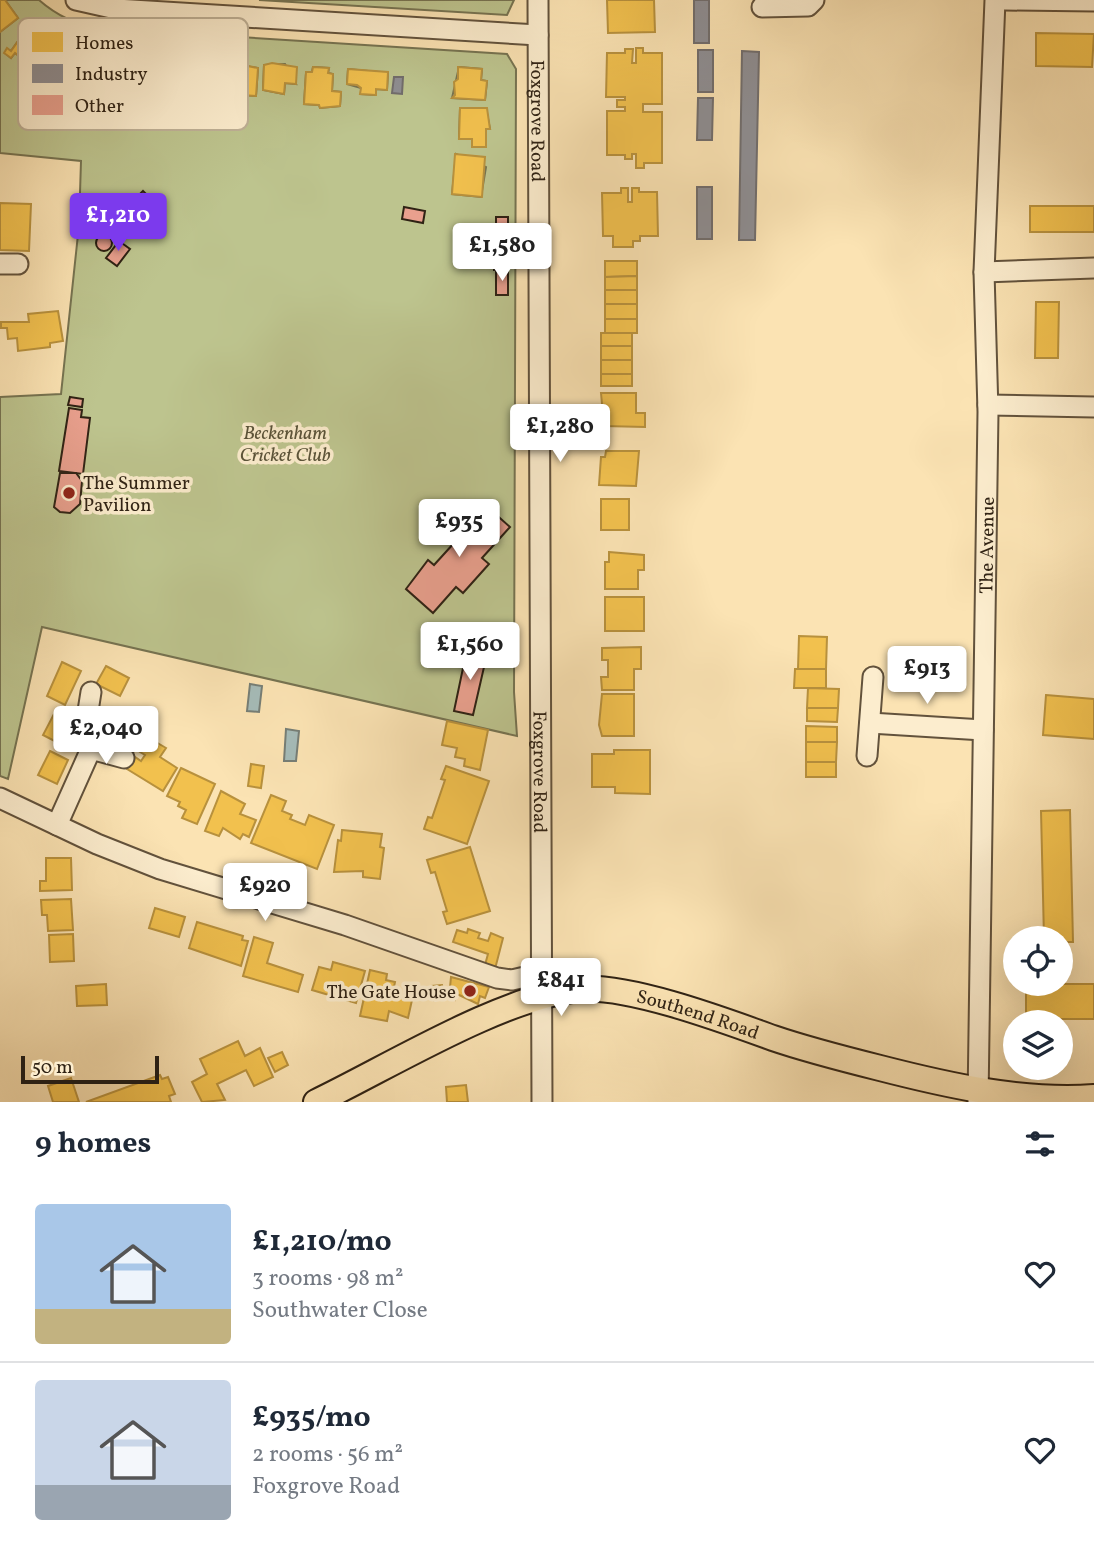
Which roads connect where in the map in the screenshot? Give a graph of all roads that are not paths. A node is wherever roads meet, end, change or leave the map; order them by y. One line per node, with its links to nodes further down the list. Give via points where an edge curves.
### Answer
1 (76, 0): 8 (street, via 116,9)
2 (538, 0): 8 (street, Foxgrove Road)
3 (814, 0): 7 (street, via 808,6)
4 (995, 0): 10 (street, The Avenue)
5 (1005, 0): 6 (street)
6 (1094, 1)
7 (762, 7)
8 (538, 35): 22 (street, Foxgrove Road)
9 (1094, 268): 10 (street)
10 (984, 272): 11 (street, The Avenue)
11 (988, 405): 12 (street); 16 (street, The Avenue)
12 (1094, 407)
13 (873, 677): 15 (street)
14 (91, 692): 17 (street, via 85,730)
15 (870, 723): 16 (street); 18 (street)
16 (983, 730): 24 (street, The Avenue)
17 (91, 749): 19 (street); 21 (street)
18 (867, 756)
19 (124, 758)
20 (0, 798): 21 (street)
21 (57, 825): 22 (street, via 189,880 345,925 496,978 512,980)
22 (542, 973): 23 (street, Foxgrove Road)
23 (542, 998): 24 (main road, Southend Road, via 587,989 639,997); 26 (main road, Southend Road, via 490,1017); 27 (street, Foxgrove Road)
24 (978, 1096): 25 (main road, Southend Road)
25 (1094, 1097)
26 (316, 1102)
27 (542, 1102)

